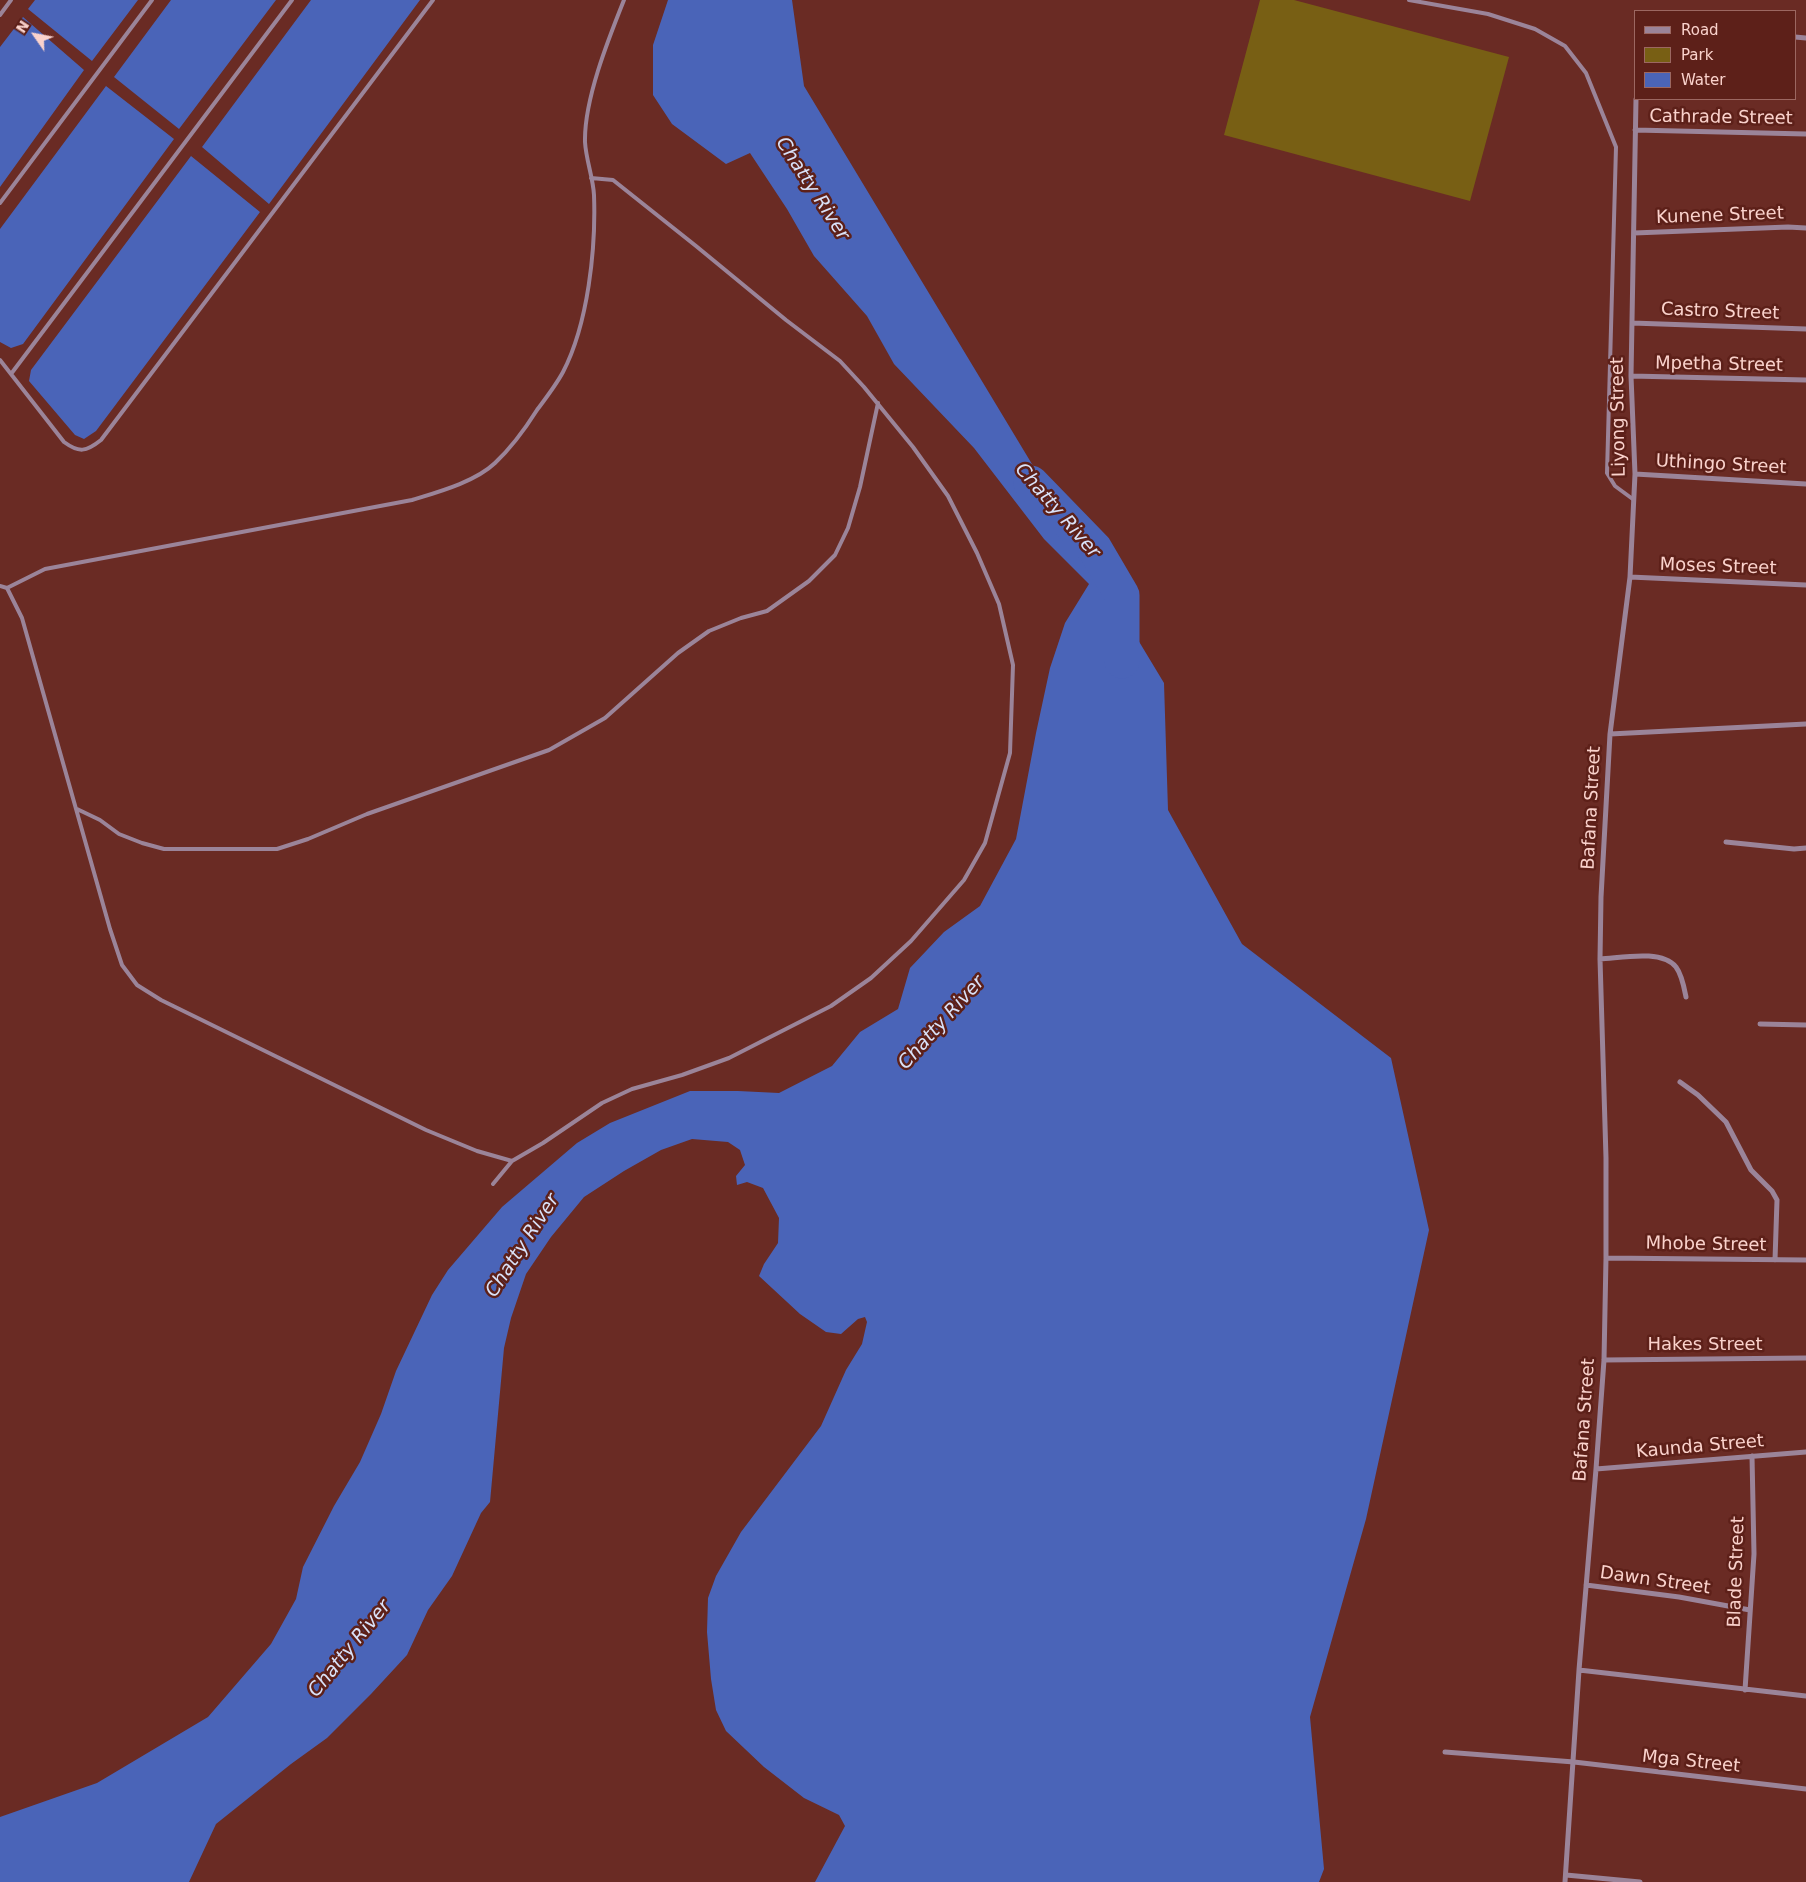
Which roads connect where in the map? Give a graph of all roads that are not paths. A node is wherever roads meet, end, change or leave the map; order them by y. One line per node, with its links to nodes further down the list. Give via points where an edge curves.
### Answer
1 (11, 0): 7 (lane)
2 (152, 0): 12 (lane)
3 (292, 0): 18 (lane)
4 (433, 0): 18 (lane, via 101,440 84,450 74,449 64,442)
5 (624, 0): 11 (lane, via 589,104 585,142)
6 (1409, 0): 24 (lane, via 1488,14 1535,29 1565,46 1586,74 1616,147 1607,473 1615,486)
7 (0, 14)
8 (1636, 100): 9 (street, Liyong Street)
9 (1635, 130): 10 (street, Cathrade Street); 14 (street, Liyong Street)
10 (1806, 134)
11 (591, 178): 21 (lane, via 613,180 840,361); 28 (lane, via 594,193 593,249 577,339 562,373 524,430 494,464 459,485 412,500 45,569)
12 (0, 203)
13 (1806, 228): 14 (street, Kunene Street)
14 (1634, 233): 15 (street, Liyong Street)
15 (1632, 323): 16 (street, Castro Street); 19 (street, Liyong Street)
16 (1806, 329)
17 (0, 360): 18 (lane)
18 (11, 374)
19 (1631, 376): 20 (street, Mpetha Street); 22 (street, Liyong Street)
20 (1806, 380)
21 (878, 403): 31 (lane, via 860,487 848,528 834,555 809,581 767,611 709,631 678,653 605,718 549,750 277,848 164,849 119,834); 39 (lane, via 948,496 999,604 1013,665 1010,753 985,842 964,880 911,941 863,984 830,1006 729,1058 632,1089 602,1103)
22 (1635, 474): 23 (street, Uthingo Street); 24 (street, Liyong Street)
23 (1806, 484)
24 (1634, 500): 25 (street, Liyong Street)
25 (1630, 577): 26 (street, Moses Street); 30 (street, Liyong Street)
26 (1806, 585)
27 (0, 586): 28 (lane)
28 (7, 588): 31 (lane, via 22,618)
29 (1806, 724): 30 (street, Bafana Street)
30 (1610, 734): 34 (street, Bafana Street)
31 (78, 809): 39 (lane, via 122,965 137,985 161,1000 426,1130)
32 (1726, 842): 33 (street)
33 (1806, 848)
34 (1600, 958): 35 (street, via 1650,956 1667,960 1676,967); 41 (street, Bafana Street)
35 (1686, 997)
36 (1760, 1024): 37 (street)
37 (1806, 1025)
38 (1680, 1082): 42 (street, via 1726,1122 1751,1170 1778,1200)
39 (512, 1161): 40 (lane)
40 (493, 1184)
41 (1606, 1258): 42 (street, Mhobe Street); 45 (street, Bafana Street)
42 (1775, 1260): 43 (street, Mhobe Street)
43 (1806, 1260)
44 (1806, 1358): 45 (street, Hakes Street)
45 (1604, 1360): 48 (street, Bafana Street)
46 (1806, 1452): 47 (street, Kaunda Street)
47 (1752, 1456): 48 (street, Kaunda Street); 50 (street, Blade Street, via 1754,1554)
48 (1596, 1469): 49 (street, Bafana Street)
49 (1586, 1585): 50 (street, Dawn Street, via 1662,1594); 51 (street, Bafana Street)
50 (1750, 1610): 52 (street, Blade Street)
51 (1579, 1670): 52 (street); 55 (street, Bafana Street)
52 (1745, 1690): 53 (street)
53 (1806, 1696)
54 (1445, 1752): 55 (street, Mga Street)
55 (1574, 1762): 56 (street, Mga Street); 57 (street, Bafana Street)
56 (1806, 1789)
57 (1566, 1875): 58 (street, Bafana Street); 59 (street)
58 (1565, 1882)
59 (1640, 1882)

